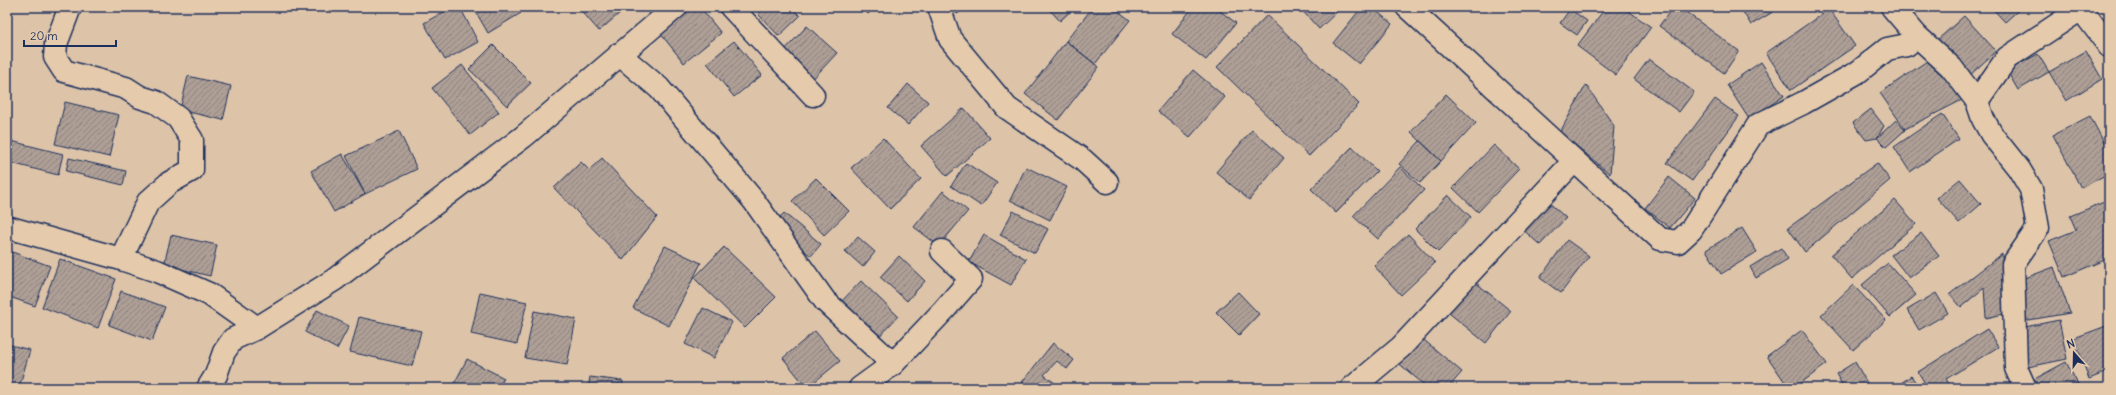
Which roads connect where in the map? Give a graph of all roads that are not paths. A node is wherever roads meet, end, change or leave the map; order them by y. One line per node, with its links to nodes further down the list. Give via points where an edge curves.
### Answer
1 (70, 7): 17 (street, via 56,44 55,57 64,71 126,88 140,97 156,102 178,118 192,140 192,170 169,183 148,202)
2 (676, 7): 10 (street)
3 (731, 7): 11 (street)
4 (939, 7): 14 (street, via 950,39 1007,108 1083,160)
5 (1407, 7): 13 (street)
6 (1892, 7): 8 (street)
7 (2083, 8): 9 (street); 12 (street, via 2007,58)
8 (1916, 35): 12 (street, via 1951,67); 13 (street, via 1907,44 1887,49 1858,72 1758,125 1691,230 1678,242 1660,239)
9 (2109, 46)
10 (619, 54): 18 (street, via 523,137 334,280); 19 (street, via 659,88 754,201 825,301)
11 (813, 95)
12 (1977, 101): 23 (street, via 1992,135 2031,189 2038,228 2013,264 2016,368)
13 (1574, 161): 22 (street, via 1401,347)
14 (1106, 182)
15 (7, 226): 17 (street)
16 (942, 251): 19 (street, via 971,279)
17 (121, 259): 18 (street, via 157,271 209,294)
18 (257, 328): 20 (street, via 233,339 224,352 216,375)
19 (893, 364): 21 (street)
20 (208, 388)
21 (860, 388)
22 (1352, 388)
23 (2025, 388)

